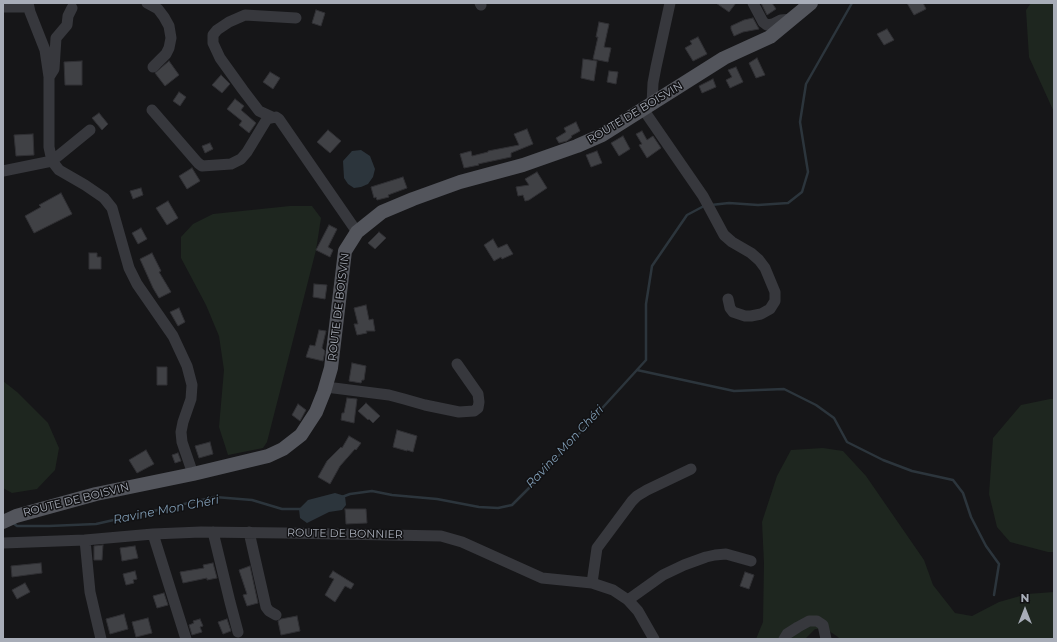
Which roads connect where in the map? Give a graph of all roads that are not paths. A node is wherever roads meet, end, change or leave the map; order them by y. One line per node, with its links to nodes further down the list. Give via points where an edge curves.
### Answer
1 (147, 3): 10 (street, via 164,16 171,38 166,54)
2 (670, 3): 12 (street)
3 (753, 3): 9 (street, via 767,25)
4 (812, 3): 9 (main road, ROUTE DE BOISVIN)
5 (28, 5): 6 (street); 11 (street, via 45,50)
6 (3, 7)
7 (72, 8): 11 (street, via 67,25 56,38 54,69)
8 (296, 18): 14 (street, via 245,15 229,22 213,35 213,43 220,58 243,90 260,111)
9 (793, 19): 12 (main road, ROUTE DE BOISVIN, via 770,38 724,58)
10 (153, 67)
11 (49, 77): 16 (street, via 48,147)
12 (648, 107): 18 (main road, ROUTE DE BOISVIN, via 602,135 577,146 523,165 460,182 382,212); 19 (street, via 724,235 759,260 775,292 775,301 770,309 751,316 733,312)
13 (152, 110): 14 (street, via 202,166 231,164 241,159 267,119)
14 (272, 117): 18 (street, via 279,119)
15 (90, 130): 16 (street)
16 (52, 161): 17 (street); 23 (street, via 59,170 104,198 112,208 129,268 173,336 187,366 192,385 191,399 181,432)
17 (3, 171)
18 (357, 232): 21 (main road, ROUTE DE BOISVIN, via 345,251 331,368)
19 (728, 299)
20 (457, 364): 21 (street, via 478,394 478,408 474,411 459,412 389,395)
21 (326, 387): 23 (main road, ROUTE DE BOISVIN, via 316,412 301,435 283,449 268,456)
22 (691, 469): 31 (street, via 637,496 597,548)
23 (193, 474): 24 (main road, ROUTE DE BOISVIN, via 96,494)
24 (8, 519)
25 (213, 532): 26 (street, ROUTE DE BONNIER); 27 (street, ROUTE DE BONNIER); 34 (street)
26 (249, 532): 31 (street, ROUTE DE BONNIER, via 441,536 462,542 542,578); 33 (street, via 266,607)
27 (153, 534): 28 (street, ROUTE DE BONNIER); 36 (street)
28 (85, 540): 29 (street, ROUTE DE BONNIER); 35 (street, via 90,592)
29 (3, 543)
30 (751, 561): 32 (street, via 726,554 715,554 664,575)
31 (592, 583): 32 (street, ROUTE DE BONNIER, via 613,590)
32 (628, 600): 37 (street, ROUTE DE BONNIER, via 638,611)
33 (276, 615)
34 (238, 632)
35 (101, 639)
36 (186, 639)
37 (654, 639)
38 (784, 639): 39 (street, via 793,630 809,621 817,621 823,625)
39 (826, 639)

